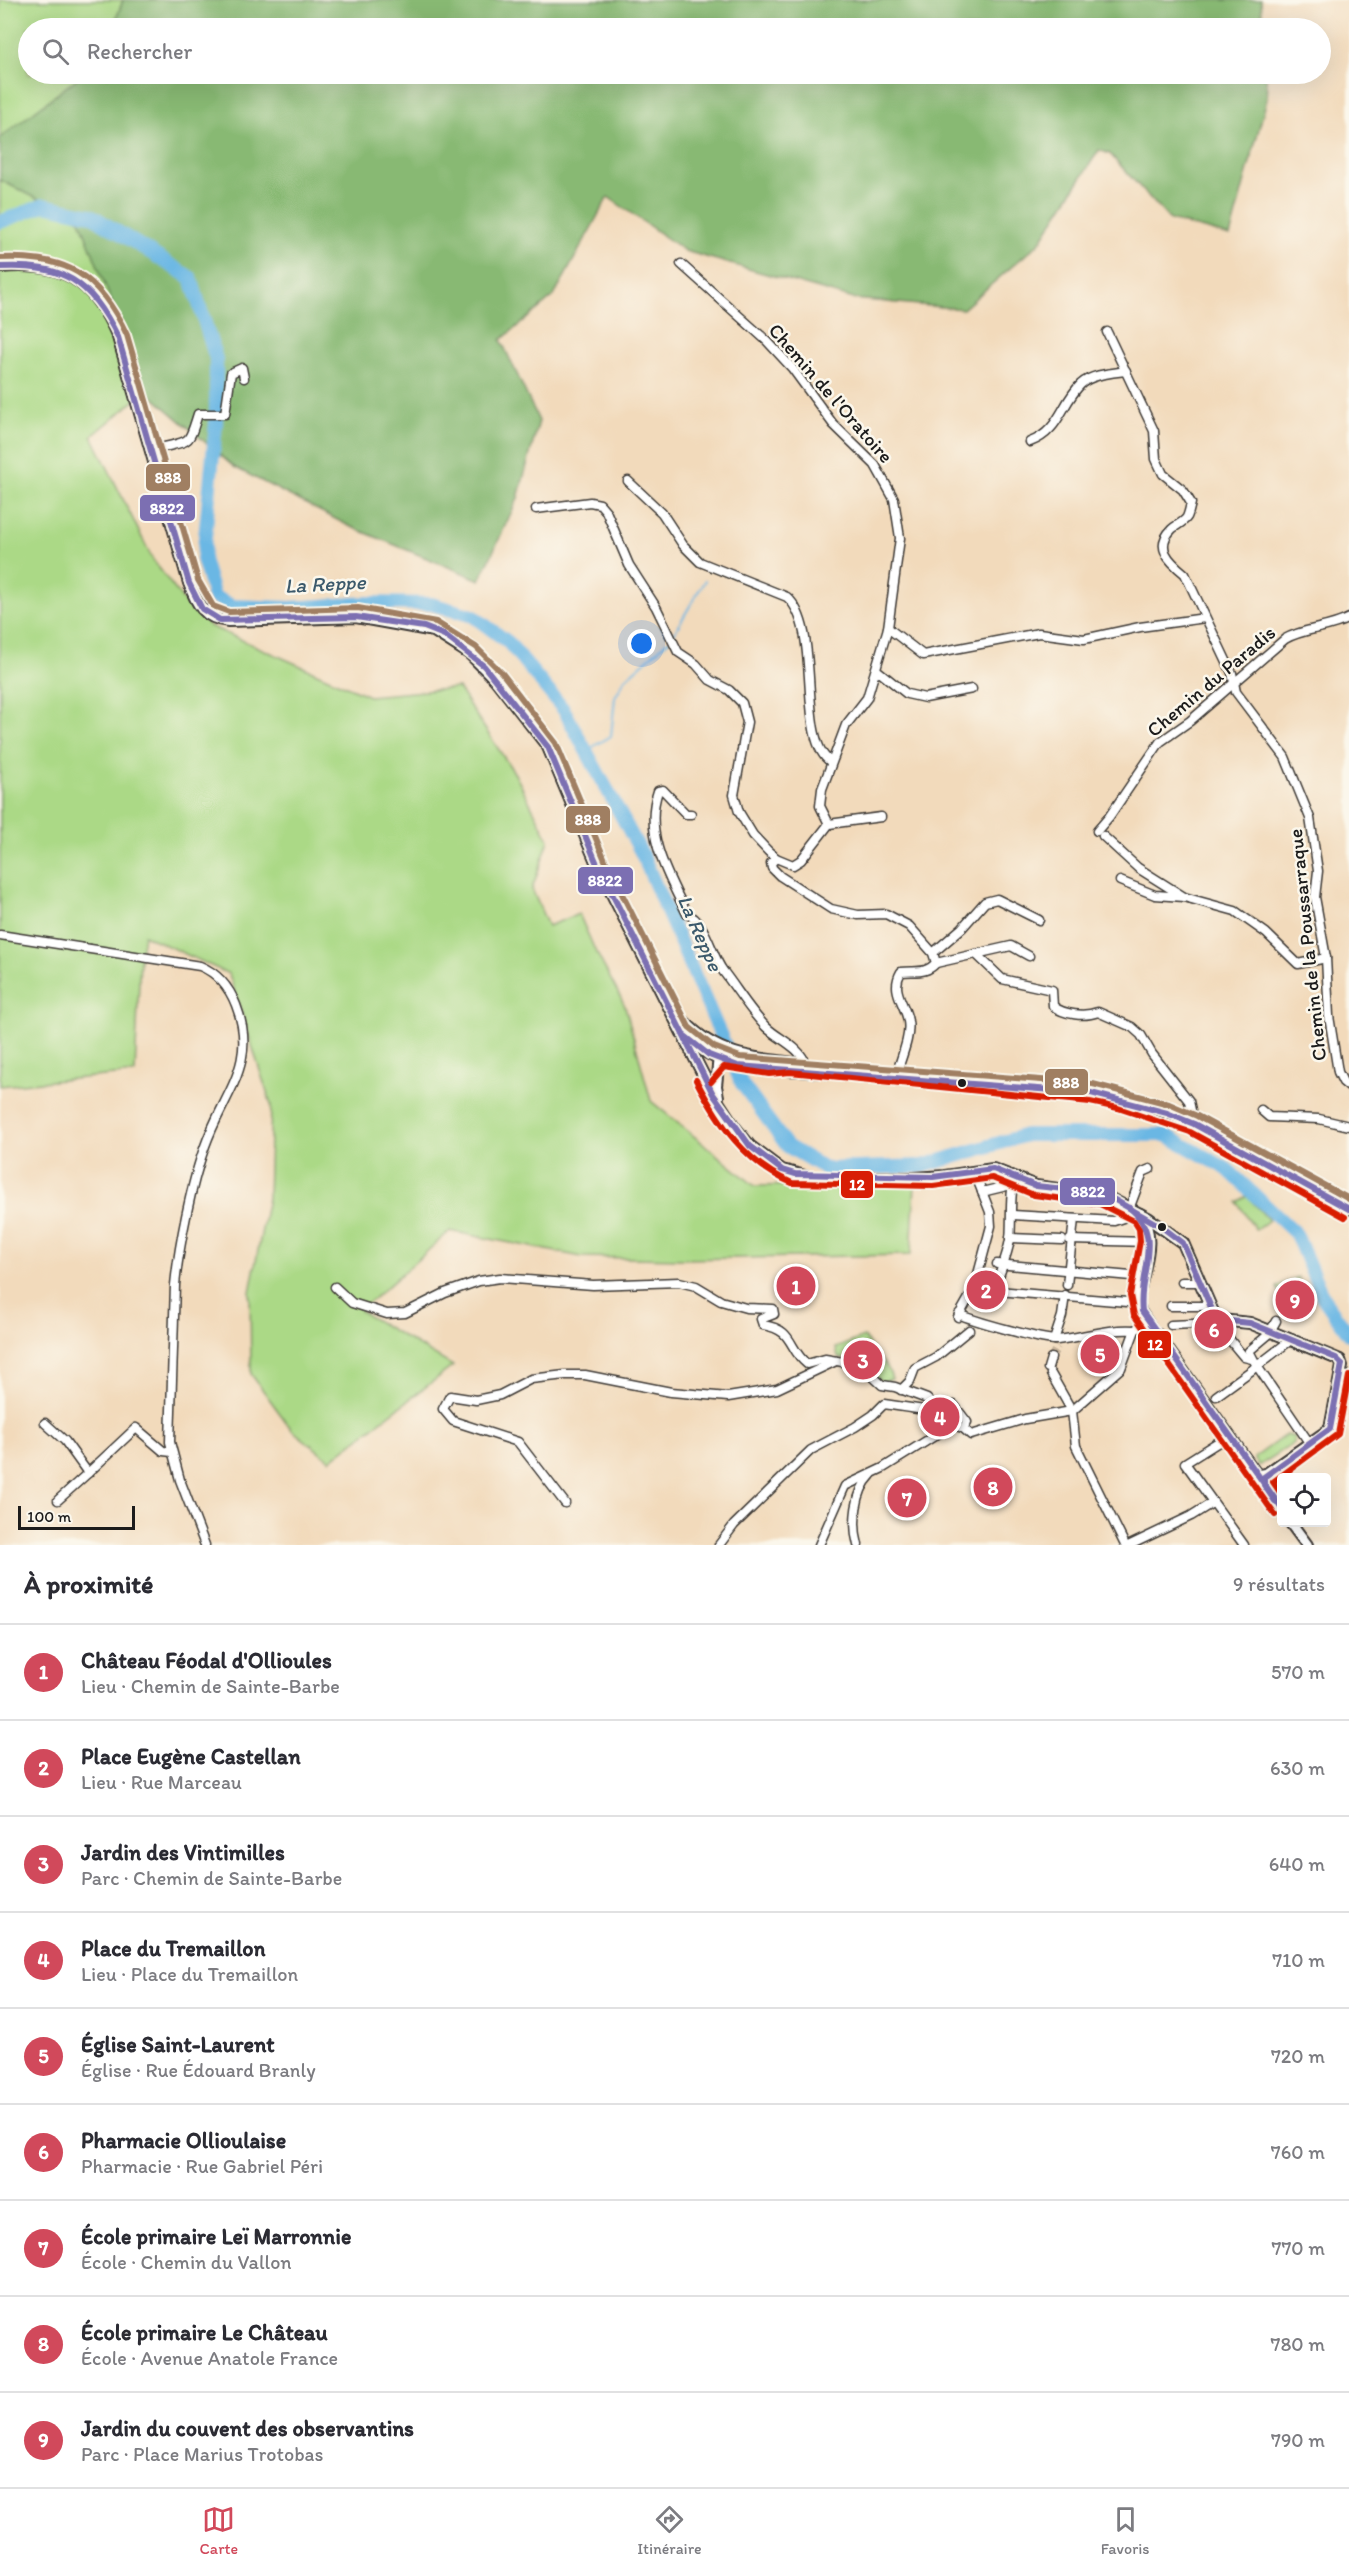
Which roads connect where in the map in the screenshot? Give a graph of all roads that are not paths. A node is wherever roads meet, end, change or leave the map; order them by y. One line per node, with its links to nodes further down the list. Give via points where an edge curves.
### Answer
1 (681, 264): 12 (street, Chemin de l'Oratoire, via 767,340 833,424 875,465 886,483 900,531)
2 (0, 267): 7 (main road, via 43,266 63,272 82,284 102,306 118,336)
3 (1107, 332): 4 (street, Chemin de la Poussarraque)
4 (1126, 371): 6 (street, via 1103,374 1082,383 1045,437); 10 (street, Chemin de la Poussarraque, via 1154,431 1156,459 1163,474 1183,490 1191,503 1187,518 1164,538 1163,546 1171,563 1185,574)
5 (244, 378): 7 (street, via 242,368 231,373 225,414 198,414 192,437 187,442 160,448 161,463)
6 (1030, 442)
7 (156, 468): 29 (main road, via 189,583 199,606 212,618 228,621 356,617 424,627 444,635 484,666 548,747 597,864)
8 (628, 481): 16 (street, via 662,513 683,545 700,562 787,597 795,604 806,634 809,689 819,743 824,757)
9 (536, 509): 20 (street, via 600,504 678,652 742,703 747,722 734,795 753,835)
10 (1205, 618): 12 (street, via 1083,639 1040,633 923,655); 14 (street, Chemin de la Poussarraque, via 1232,673)
11 (1349, 618): 14 (street, Chemin du Paradis, via 1326,629 1293,635)
12 (888, 628): 13 (street, Chemin de l'Oratoire)
13 (877, 670): 15 (street, via 907,694 925,698); 16 (street, Chemin de l'Oratoire, via 867,698 846,725)
14 (1233, 683): 22 (street, Chemin du Paradis, via 1160,742 1100,834 1138,868); 28 (street, Chemin de la Poussarraque, via 1285,757 1310,818 1318,871 1315,897)
15 (972, 689)
16 (831, 762): 19 (street, Chemin de l'Oratoire, via 820,806)
17 (692, 814): 32 (street, via 686,814 663,790 658,791 654,815 660,857 687,914 703,930 722,969 766,1028 800,1054)
18 (881, 817): 19 (street)
19 (829, 824): 20 (street, via 801,860 793,865)
20 (776, 858): 27 (street, via 772,868 831,909 858,915 886,914 914,930)
21 (1120, 881): 22 (street, via 1155,895)
22 (1184, 897): 28 (street, via 1235,911 1266,933 1298,964)
23 (1039, 920): 27 (street, via 997,899 985,902)
24 (0, 934): 93 (street, via 200,966 222,981 242,1020 242,1063 204,1148 177,1264 169,1430)
25 (976, 954): 26 (street, via 1011,945); 27 (street); 41 (street, via 1002,979 1052,990 1053,1006 1058,1010 1086,1015 1098,1012 1132,1027 1190,1101)
26 (1029, 956)
27 (934, 958): 34 (street, via 923,972 901,972 897,979 896,989 909,1022)
28 (1326, 958): 38 (street, Chemin de la Poussarraque, via 1329,1016 1338,1072)
29 (663, 995): 30 (main road); 31 (main road)
30 (682, 1033): 31 (main road); 35 (main road)
31 (718, 1056): 32 (main road, via 770,1065); 33 (main road); 35 (main road); 36 (main road)
32 (806, 1065): 34 (main road)
33 (738, 1066): 36 (main road); 37 (main road)
34 (897, 1072): 37 (main road)
35 (704, 1076): 39 (main road)
36 (718, 1077): 39 (main road)
37 (978, 1083): 41 (main road, via 1120,1099)
38 (1349, 1087)
39 (720, 1106): 44 (main road, via 750,1146 782,1170 795,1174 914,1178)
40 (1261, 1110): 42 (street, via 1269,1117 1319,1119)
41 (1194, 1124): 47 (main road)
42 (1349, 1126)
43 (1149, 1169): 48 (street, via 1143,1172)
44 (974, 1171): 45 (main road, via 993,1168); 46 (street)
45 (1013, 1182): 46 (street); 48 (main road, via 1093,1192); 49 (street)
46 (982, 1192): 56 (street, via 991,1226)
47 (1349, 1209)
48 (1135, 1211): 50 (street, via 1114,1221); 51 (main road); 54 (main road, via 1148,1226)
49 (1013, 1215): 50 (street); 52 (street)
50 (1074, 1219): 53 (street)
51 (1170, 1232): 54 (main road, via 1160,1233); 61 (main road, via 1183,1243)
52 (1010, 1238): 53 (street); 57 (street)
53 (1068, 1240): 54 (street); 58 (street)
54 (1149, 1242): 59 (main road)
55 (975, 1253): 56 (street)
56 (981, 1262): 64 (street)
57 (999, 1264): 58 (street); 65 (street)
58 (1068, 1271): 59 (street); 62 (street)
59 (1142, 1277): 67 (main road)
60 (1182, 1282): 61 (street)
61 (1201, 1282): 69 (main road)
62 (1067, 1285)
63 (335, 1287): 80 (street, via 352,1303 387,1314 405,1312 445,1293 500,1278 593,1285 679,1282 696,1286 721,1301 746,1308 773,1309 774,1314 761,1319 763,1325 789,1335 799,1358 807,1364 825,1359)
64 (974, 1289): 65 (street); 73 (street, via 958,1315)
65 (994, 1291): 66 (street)
66 (1065, 1296): 67 (street); 78 (street)
67 (1139, 1299): 70 (street)
68 (1171, 1306): 69 (street)
69 (1211, 1306): 71 (main road)
70 (1147, 1320): 75 (street); 76 (street)
71 (1221, 1321): 72 (street); 74 (main road); 82 (street, via 1228,1338)
72 (1171, 1325)
73 (974, 1326): 78 (street, via 997,1325); 83 (street, via 936,1357 915,1368)
74 (1273, 1326): 77 (main road); 82 (street, via 1249,1351)
75 (1135, 1330): 78 (street); 87 (street, via 1121,1368)
76 (1156, 1334): 84 (main road)
77 (1292, 1340): 81 (main road); 82 (street)
78 (1055, 1343)
79 (1052, 1358): 87 (street, via 1049,1371)
80 (836, 1361): 83 (street, via 866,1370 882,1385); 102 (street, via 777,1389 728,1397 671,1392 566,1374 531,1379 500,1395 476,1400 450,1396 443,1408 453,1420 518,1442)
81 (1346, 1362): 92 (main road, via 1332,1425)
82 (1254, 1365): 84 (street); 92 (street)
83 (901, 1390): 86 (street, via 927,1399)
84 (1210, 1401): 91 (main road)
85 (954, 1405): 90 (street, via 967,1422)
86 (934, 1408): 89 (street); 107 (street, via 884,1404 855,1427 811,1450 734,1525)
87 (1072, 1411): 90 (street, via 1025,1419 971,1435); 110 (street, via 1076,1446)
88 (45, 1423): 95 (street, via 65,1441)
89 (950, 1427): 90 (street); 96 (street)
90 (963, 1428)
91 (1228, 1436): 94 (main road); 103 (street, via 1185,1463)
92 (1310, 1444): 97 (main road)
93 (172, 1452): 95 (street, via 163,1451 136,1428); 106 (street)
94 (1253, 1472): 97 (main road); 98 (main road)
95 (88, 1473): 100 (street)
96 (874, 1473): 99 (street, via 845,1486); 101 (street, via 865,1482)
97 (1266, 1474): 98 (main road, via 1263,1482)
98 (1267, 1490): 104 (main road)
99 (839, 1498): 101 (street, via 851,1491); 108 (street)
100 (58, 1500)
101 (858, 1501): 109 (street)
102 (565, 1503)
103 (1212, 1503): 111 (street); 112 (street)
104 (1277, 1504)
105 (1293, 1527): 113 (main road)
106 (205, 1545)
107 (719, 1545)
108 (819, 1545)
109 (858, 1545)
110 (1125, 1545)
111 (1130, 1545)
112 (1244, 1545)
113 (1306, 1545)

